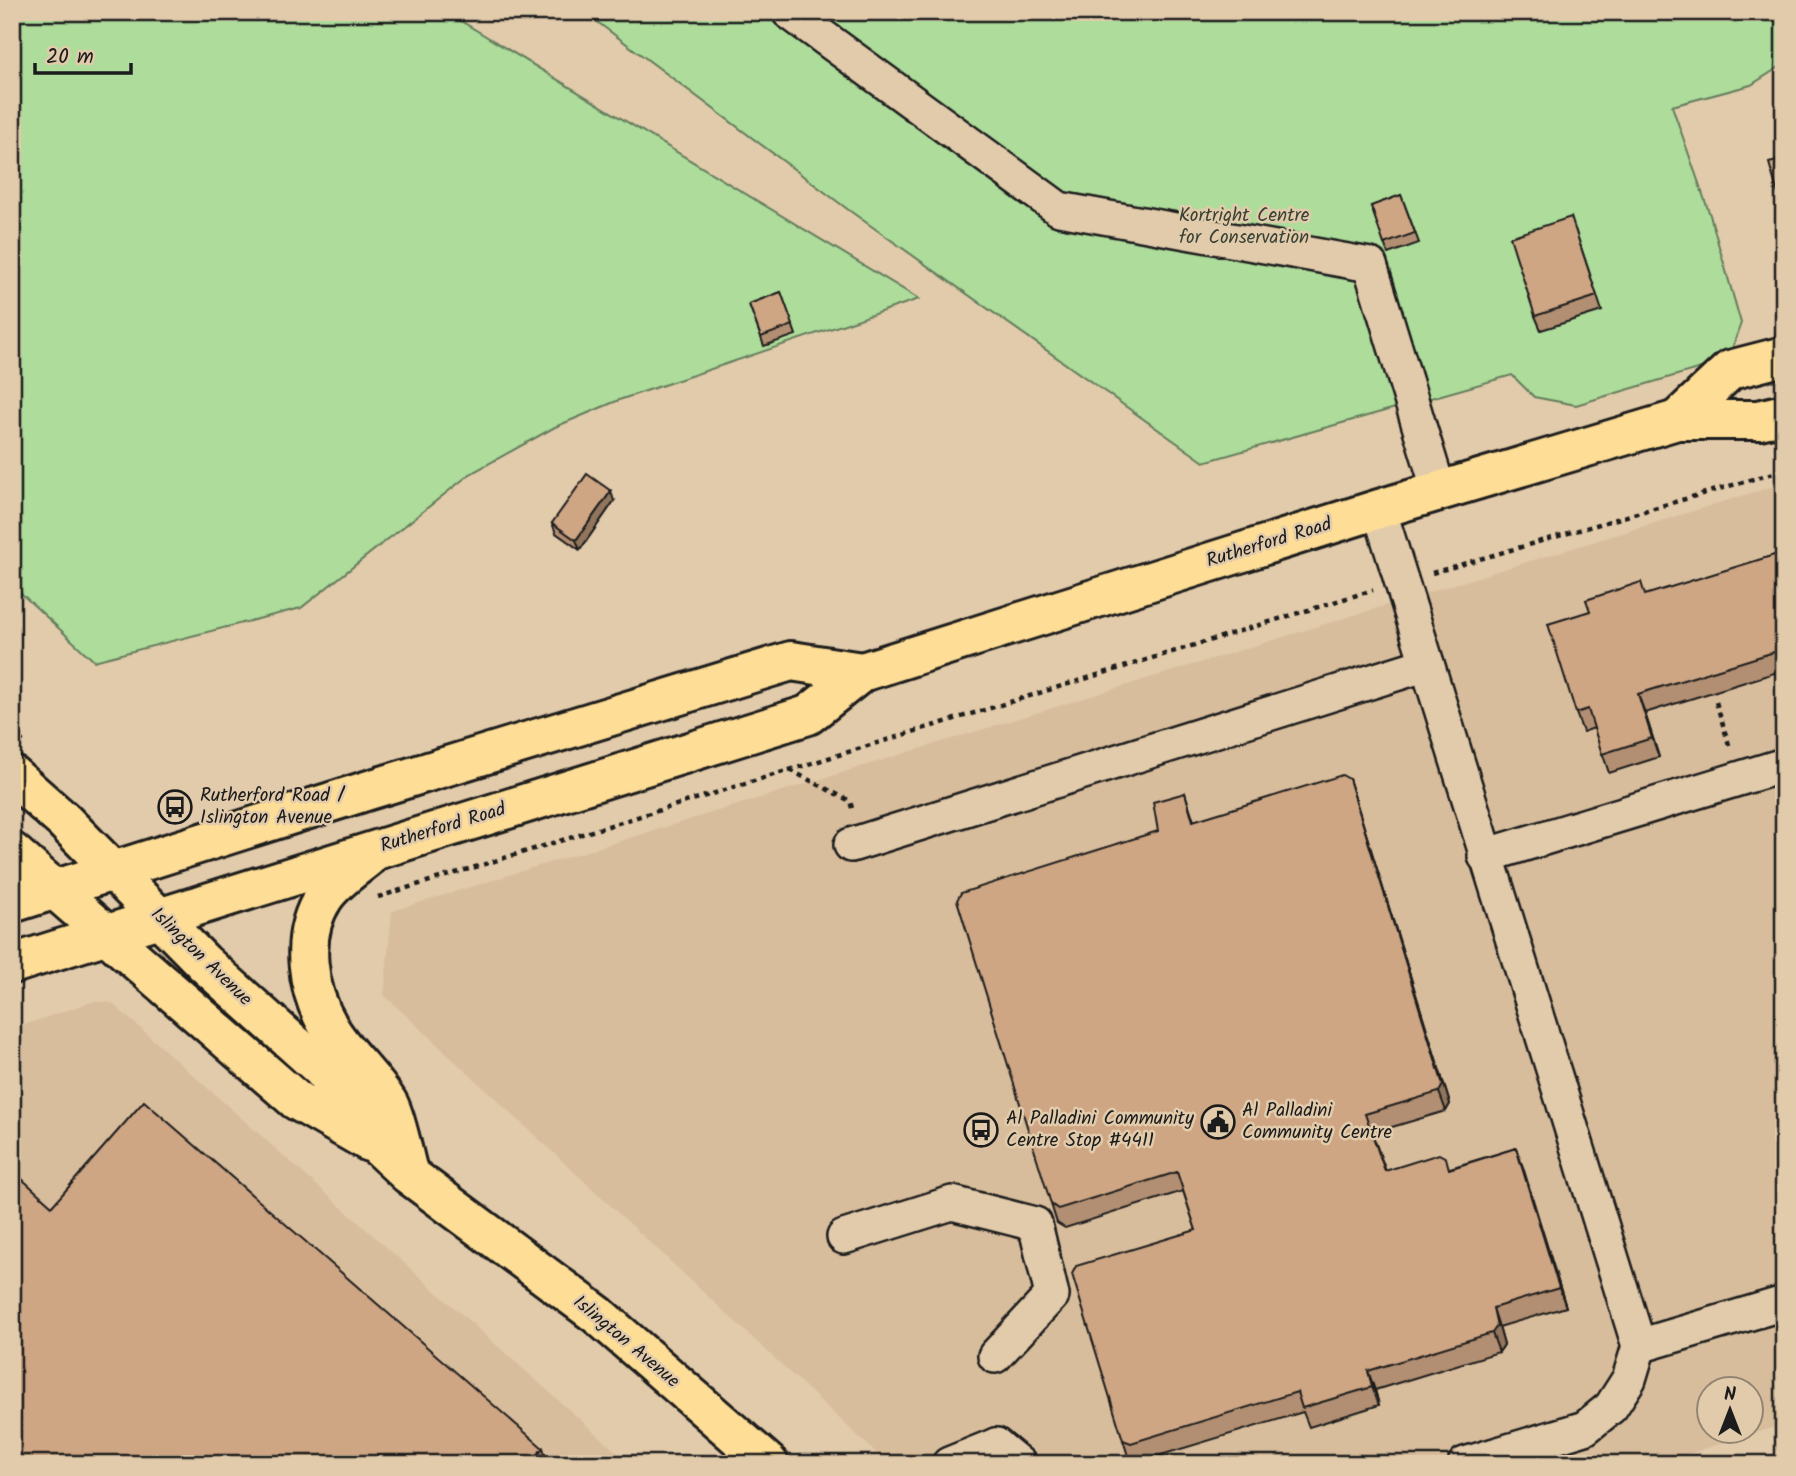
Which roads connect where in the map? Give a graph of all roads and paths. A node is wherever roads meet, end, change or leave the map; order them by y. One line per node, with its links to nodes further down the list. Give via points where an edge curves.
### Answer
1 (789, 12): 6 (lane, via 1059,209 1370,265)
2 (1784, 356): 4 (main road, Rutherford Road, via 1730,370)
3 (1784, 414): 4 (main road, Rutherford Road, via 1759,420)
4 (1677, 420): 6 (main road, Rutherford Road)
5 (1784, 470): 8 (path)
6 (1439, 491): 7 (main road, Rutherford Road)
7 (1379, 509): 8 (lane); 10 (main road, Rutherford Road)
8 (1401, 581): 9 (lane); 13 (path)
9 (1427, 664): 16 (lane); 19 (lane)
10 (862, 672): 17 (main road, Rutherford Road, via 808,715); 20 (main road, Rutherford Road, via 791,661)
11 (1716, 702): 15 (path)
12 (1784, 765): 15 (lane)
13 (789, 770): 16 (path, via 850,802); 22 (path)
14 (12, 775): 20 (main road, Islington Avenue)
15 (1739, 780): 19 (lane)
16 (856, 844)
17 (383, 847): 24 (main road, Rutherford Road); 28 (main road, via 325,895 312,924 308,960 314,991 330,1028 389,1106)
18 (12, 852): 21 (main road, Islington Avenue)
19 (1486, 856): 31 (lane)
20 (113, 871): 21 (main road, Rutherford Road); 24 (main road, Islington Avenue)
21 (55, 890): 23 (main road, Rutherford Road); 25 (main road, Islington Avenue)
22 (377, 897)
23 (12, 903)
24 (159, 917): 25 (main road, Rutherford Road); 27 (main road, Islington Avenue, via 322,1069)
25 (106, 934): 26 (main road, Rutherford Road); 27 (main road, Islington Avenue, via 296,1100)
26 (12, 964)
27 (380, 1148): 28 (main road, Islington Avenue)
28 (408, 1174): 34 (main road, Islington Avenue, via 599,1316)
29 (844, 1237): 32 (lane, via 952,1203 1035,1224 1052,1295)
30 (1784, 1303): 31 (lane)
31 (1639, 1346): 36 (lane, via 1629,1379 1611,1407 1585,1428)
32 (995, 1356)
33 (1003, 1458): 35 (lane)
34 (769, 1464)
35 (949, 1464)
36 (1465, 1464)

